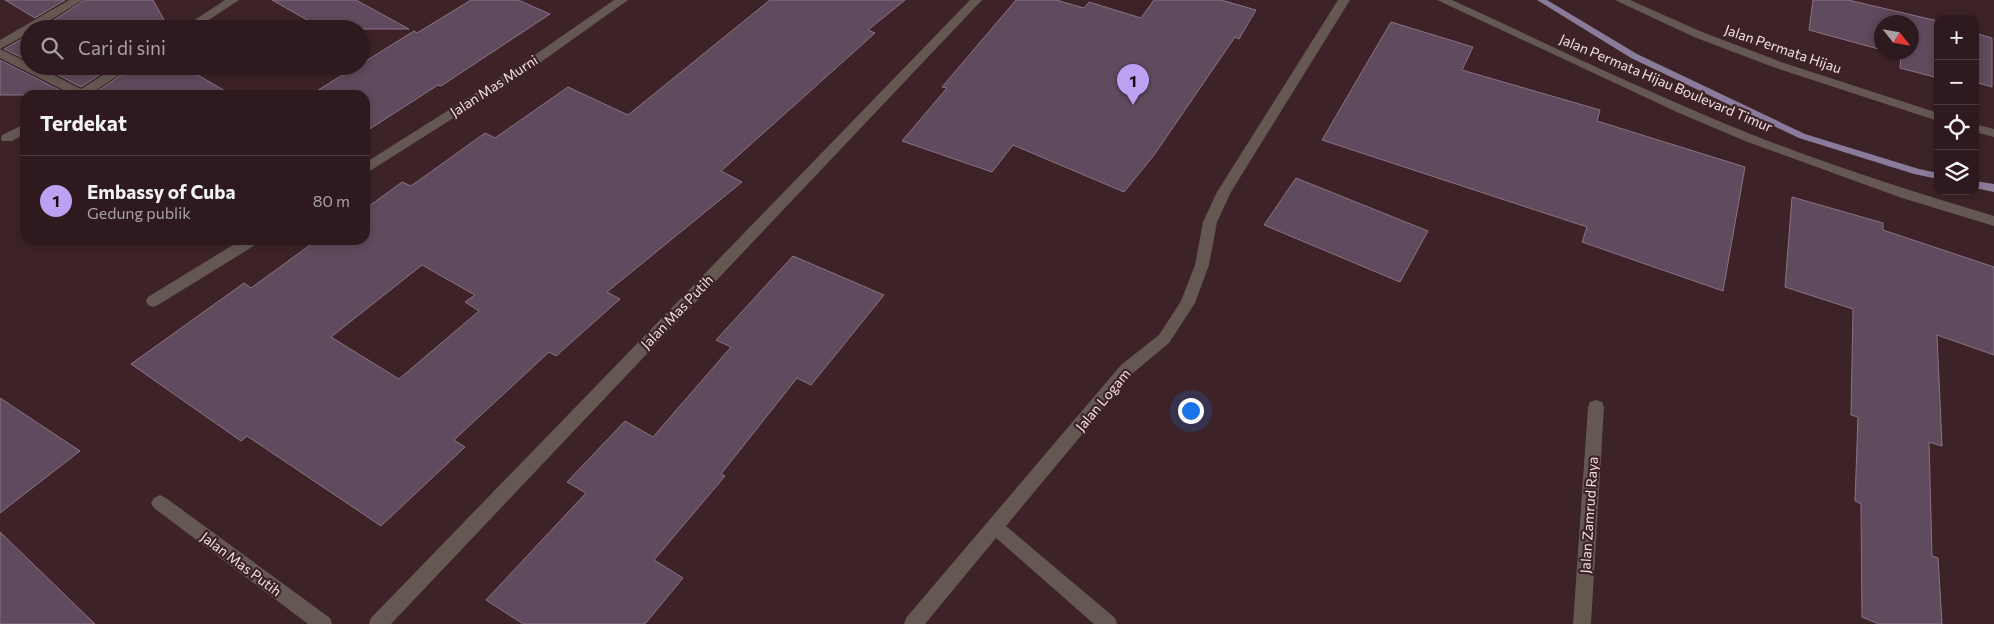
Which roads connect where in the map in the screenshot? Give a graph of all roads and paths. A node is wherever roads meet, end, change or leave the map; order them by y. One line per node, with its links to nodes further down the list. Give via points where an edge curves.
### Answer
1 (77, 0): 8 (street)
2 (233, 0): 9 (street)
3 (622, 0): 23 (street, Jalan Mas Murni, via 530,64)
4 (976, 0): 31 (street, Jalan Mas Putih)
5 (1344, 0): 29 (street, Jalan Logam, via 1224,192 1210,222 1202,265 1188,303 1164,339 1127,369)
6 (1443, 0): 24 (street, Jalan Permata Hijau Boulevard Timur, via 1750,138 1907,195)
7 (1621, 0): 18 (street, Jalan Permata Hijau, via 1688,31)
8 (42, 20)
9 (201, 20)
10 (20, 33): 11 (street)
11 (0, 44)
12 (0, 52): 13 (street)
13 (20, 62)
14 (44, 75): 16 (street)
15 (111, 75): 17 (street)
16 (72, 90)
17 (87, 90)
18 (1934, 116)
19 (1979, 129): 21 (street)
20 (20, 131): 22 (street)
21 (1994, 133)
22 (7, 138)
23 (370, 166)
24 (1994, 221)
25 (244, 245): 26 (street)
26 (153, 301)
27 (1596, 407): 34 (street, Jalan Zamrud Raya)
28 (160, 504): 30 (street, Jalan Mas Putih)
29 (994, 527): 32 (street, Jalan Logam); 33 (street)
30 (322, 624)
31 (378, 624)
32 (913, 624)
33 (1108, 624)
34 (1582, 624)

